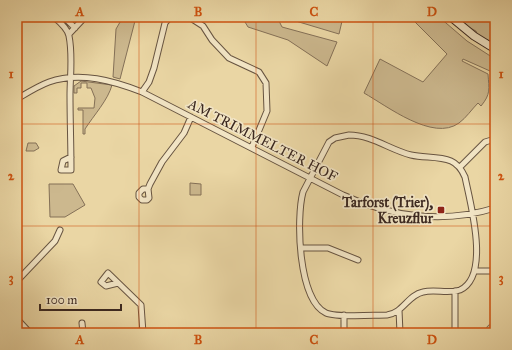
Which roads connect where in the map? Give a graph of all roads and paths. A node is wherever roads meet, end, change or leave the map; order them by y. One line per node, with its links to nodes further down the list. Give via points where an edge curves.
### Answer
1 (54, 17): 8 (street)
2 (64, 17): 7 (street)
3 (85, 17): 7 (street)
4 (170, 17): 11 (street, via 165,23 149,82)
5 (189, 17): 15 (street, via 203,26 229,58 259,72 266,83 267,111)
6 (451, 17): 9 (main road)
7 (75, 28): 8 (street)
8 (69, 34): 10 (street)
9 (495, 49)
10 (70, 79): 11 (street, AM TRIMMELTER HOF, via 95,78 114,81); 12 (street, AM TRIMMELTER HOF, via 50,81); 16 (street)
11 (142, 92): 13 (street, AM TRIMMELTER HOF)
12 (17, 99)
13 (191, 117): 15 (street, AM TRIMMELTER HOF); 19 (street, via 184,133 162,162)
14 (495, 139): 17 (street, via 485,142)
15 (252, 146): 18 (street, AM TRIMMELTER HOF)
16 (71, 157)
17 (460, 167): 18 (street, via 450,160 424,158 400,152 366,136 346,135 329,142); 21 (street, via 465,177)
18 (310, 178): 21 (street, AM TRIMMELTER HOF, via 354,200 388,211 431,217); 23 (street, via 299,209)
19 (148, 189)
20 (495, 208): 21 (street, AM TRIMMELTER HOF)
21 (472, 213): 25 (street, via 476,247)
22 (60, 230): 27 (street, via 55,241)
23 (301, 248): 24 (street, via 328,248); 31 (street, via 313,299 327,313)
24 (358, 260)
25 (475, 271): 26 (street); 29 (street, via 467,286)
26 (495, 271)
27 (17, 281)
28 (118, 282): 37 (street, via 141,305)
29 (454, 291): 30 (street, via 422,292); 34 (street)
30 (399, 310): 31 (street, via 387,315); 41 (street)
31 (344, 315): 40 (street)
32 (17, 319): 35 (street)
33 (82, 323): 36 (street)
34 (455, 331)
35 (30, 333)
36 (83, 333)
37 (143, 333)
38 (175, 333): 39 (street)
39 (191, 333)
40 (344, 333)
41 (400, 333)

